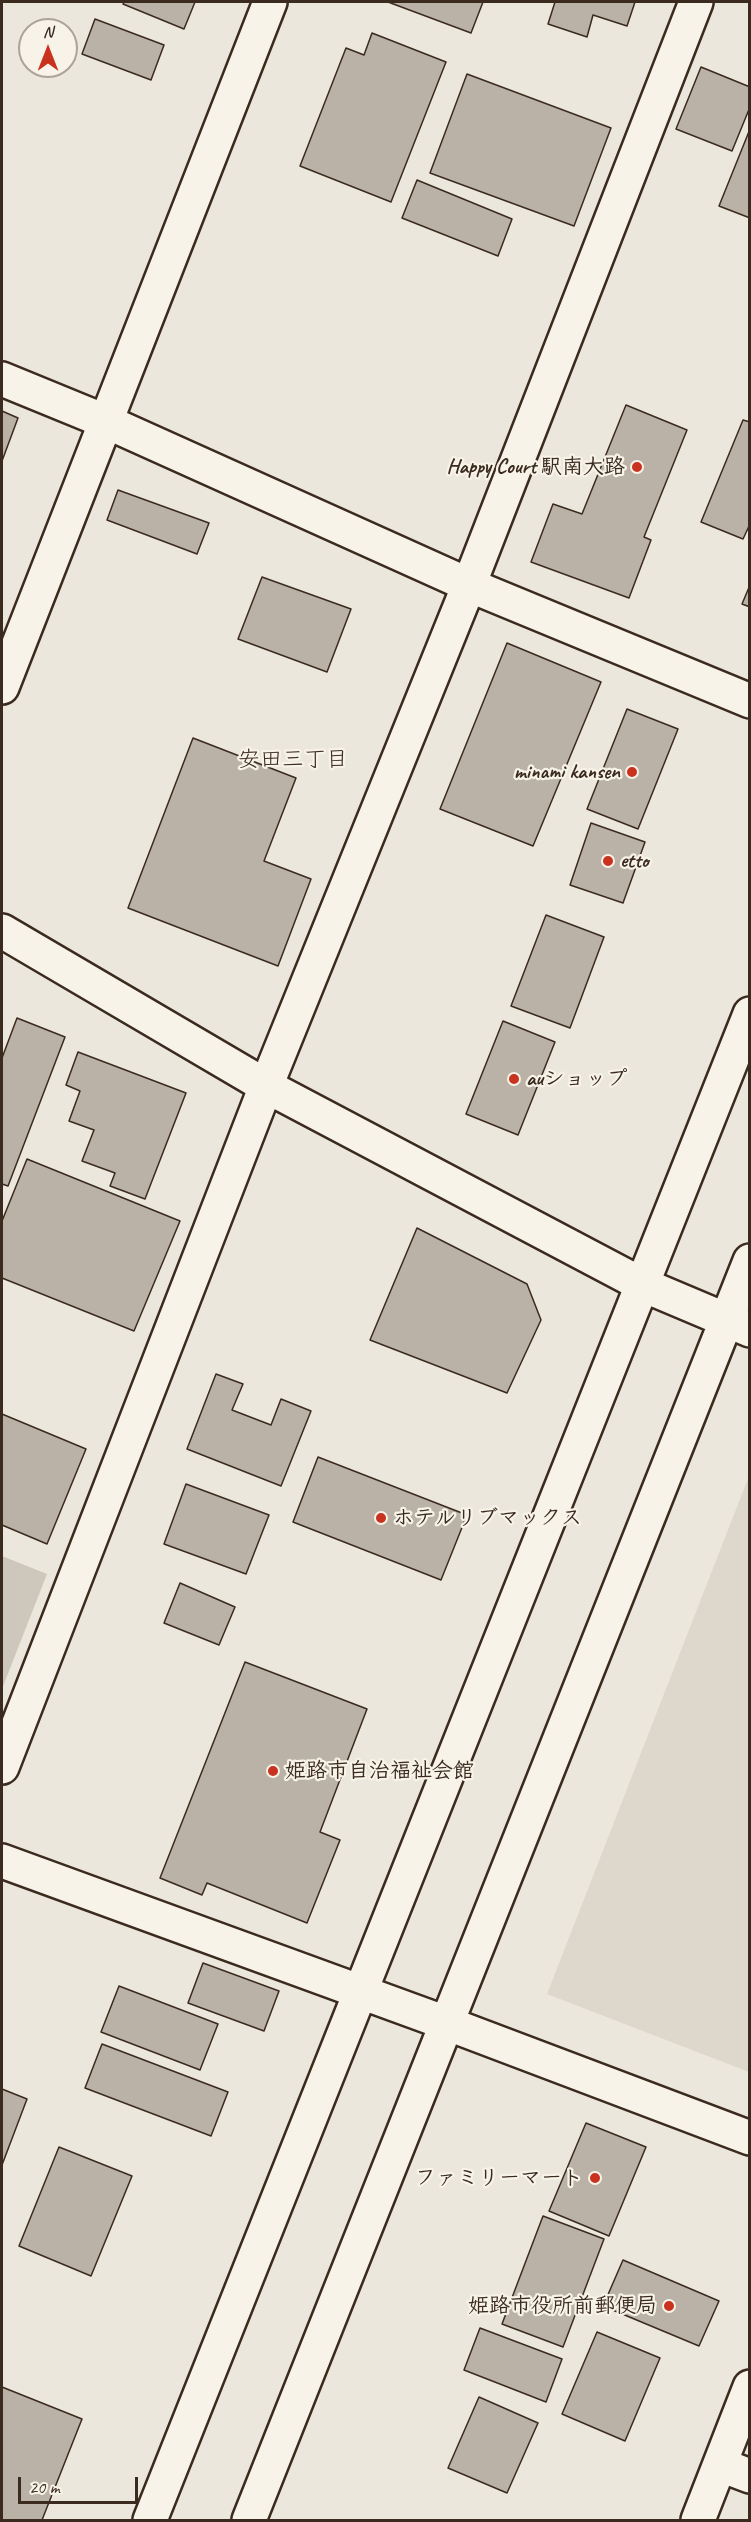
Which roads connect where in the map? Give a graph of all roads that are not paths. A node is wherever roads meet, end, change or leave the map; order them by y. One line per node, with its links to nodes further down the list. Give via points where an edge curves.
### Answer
1 (270, 2): 4 (street)
2 (696, 2): 5 (street)
3 (2, 379): 4 (street)
4 (107, 422): 5 (street); 6 (street)
5 (469, 585): 7 (street); 10 (street)
6 (2, 687)
7 (750, 701)
8 (2, 931): 10 (street)
9 (750, 1014): 12 (street)
10 (266, 1086): 12 (street); 14 (street)
11 (750, 1261): 13 (street)
12 (641, 1284): 13 (street); 16 (street)
13 (738, 1326): 17 (street)
14 (2, 1767)
15 (2, 1861): 16 (street)
16 (360, 1993): 17 (street); 21 (street)
17 (446, 2023): 18 (street); 22 (street)
18 (750, 2138)
19 (750, 2387): 20 (street)
20 (735, 2470): 23 (street)
21 (150, 2520)
22 (249, 2520)
23 (698, 2520)

